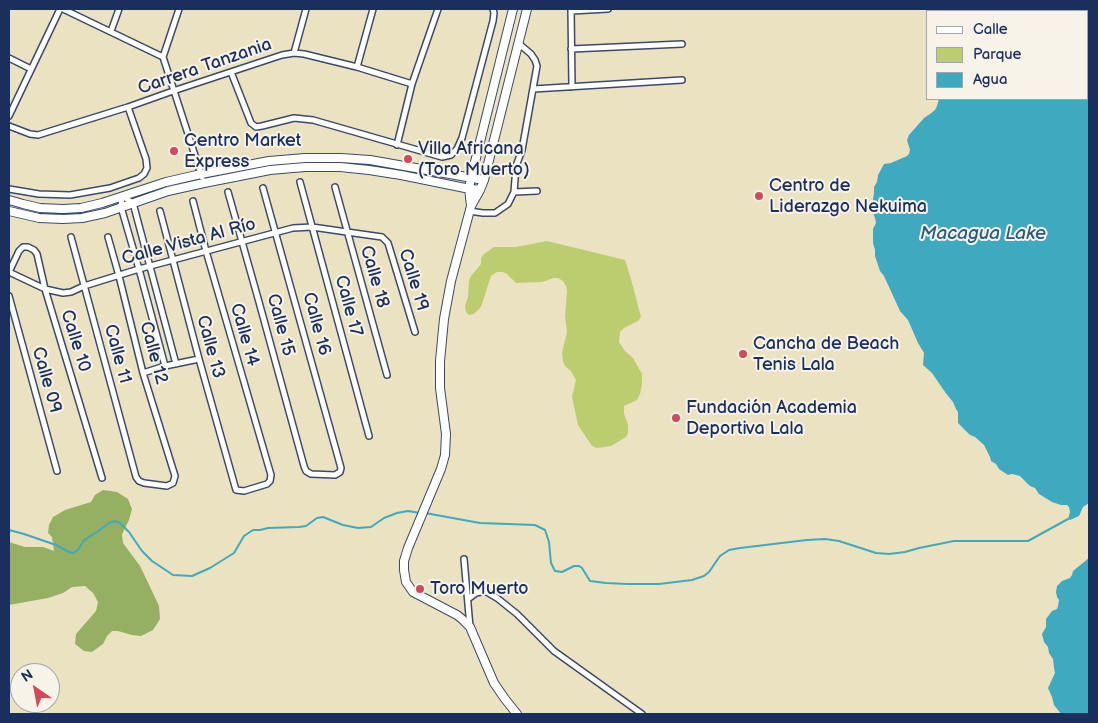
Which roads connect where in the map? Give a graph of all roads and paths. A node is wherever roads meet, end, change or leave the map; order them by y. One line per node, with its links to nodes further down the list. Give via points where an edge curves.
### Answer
1 (62, 9): 12 (street); 20 (street)
2 (119, 9): 12 (street)
3 (179, 9): 18 (street)
4 (306, 9): 16 (street)
5 (373, 9): 19 (street)
6 (438, 9): 23 (street)
7 (493, 9): 30 (street, via 493,21 457,149 442,158)
8 (513, 9): 32 (street)
9 (527, 9): 13 (street)
10 (608, 9): 11 (street)
11 (571, 10): 15 (street)
12 (111, 31): 18 (street)
13 (518, 42): 25 (street, via 531,54 537,66); 33 (street)
14 (682, 44): 15 (street)
15 (571, 49): 24 (street)
16 (294, 53): 19 (street, Carrera Tanzania); 21 (street, Carrera Tanzania)
17 (9, 58): 20 (street)
18 (162, 58): 26 (street)
19 (357, 67): 23 (street, Carrera Tanzania)
20 (31, 69): 28 (street)
21 (231, 72): 26 (street, Carrera Tanzania); 30 (street, via 251,123 256,127 294,118 313,120)
22 (682, 80): 24 (street)
23 (412, 84): 30 (street)
24 (572, 87): 25 (street)
25 (533, 89): 43 (street, via 516,166)
26 (173, 91): 27 (street, Carrera Tanzania); 31 (street)
27 (128, 107): 29 (street, Carrera Tanzania, via 38,135); 39 (street, via 146,159 147,168 139,178 110,188 70,195)
28 (9, 116)
29 (9, 126)
30 (397, 145)
31 (200, 174): 32 (street, via 269,161 341,158); 35 (street); 44 (street)
32 (471, 178): 33 (street); 38 (street)
33 (484, 180): 40 (street)
34 (300, 182): 52 (street, Calle 17)
35 (204, 183): 38 (street, via 270,170 340,167); 47 (street)
36 (335, 187): 53 (street, Calle 18)
37 (263, 188): 54 (street, Calle 16)
38 (469, 188): 40 (street); 49 (street)
39 (9, 190)
40 (480, 190): 49 (street)
41 (537, 191): 43 (street)
42 (228, 192): 58 (street, Calle 15)
43 (514, 192): 49 (street, via 508,204 495,213)
44 (122, 196): 45 (street, via 81,208 63,209 40,208); 47 (street); 48 (street)
45 (9, 200)
46 (193, 201): 59 (street, Calle 14)
47 (132, 203): 48 (street); 61 (street)
48 (121, 207): 50 (street, via 82,218 63,219 39,218); 62 (street)
49 (470, 208): 82 (street, via 451,281 440,352 445,455 404,561 410,589 456,615)
50 (9, 211)
51 (160, 211): 60 (street, Calle 13)
52 (312, 227): 53 (street, Calle Vista Al Río); 54 (street, Calle Vista Al Río); 74 (street, Calle 17)
53 (347, 231): 57 (street, Calle Vista Al Río); 73 (street, Calle 18)
54 (276, 233): 58 (street, Calle Vista Al Río); 75 (street, Calle 16, via 342,468 335,474 311,474)
55 (71, 237): 65 (street, Calle 11)
56 (108, 237): 64 (street, Calle 12)
57 (382, 237): 68 (street, Calle 19, via 388,243)
58 (242, 242): 59 (street, Calle Vista Al Río); 75 (street, Calle 15)
59 (206, 251): 60 (street, Calle Vista Al Río); 79 (street, Calle 14, via 270,475 267,484 244,491)
60 (173, 260): 61 (street, Calle Vista Al Río); 69 (street, Calle 13)
61 (150, 266): 62 (street, Calle Vista Al Río); 70 (street)
62 (139, 268): 64 (street, Calle Vista Al Río); 71 (street)
63 (9, 272): 66 (street, Calle Vista Al Río); 66 (street, Calle 10, via 19,250 28,247 37,254)
64 (119, 276): 65 (street, Calle Vista Al Río); 72 (street, Calle 12)
65 (84, 286): 66 (street, Calle Vista Al Río, via 63,293); 77 (street, Calle 11, via 136,478 144,484 167,486)
66 (45, 289): 78 (street, Calle 10)
67 (9, 296): 76 (street, Calle 09)
68 (415, 332)
69 (199, 359): 70 (street); 79 (street, Calle 13)
70 (176, 364): 71 (street)
71 (165, 366): 72 (street)
72 (144, 373): 77 (street, Calle 12)
73 (387, 375)
74 (369, 436)
75 (304, 466)
76 (57, 471)
77 (175, 476)
78 (102, 478)
79 (236, 490)
80 (464, 559): 81 (street)
81 (468, 599): 82 (street); 84 (street, via 481,592 497,598 554,651)
82 (470, 627): 83 (street, via 494,683)
83 (517, 714)
84 (642, 714)

